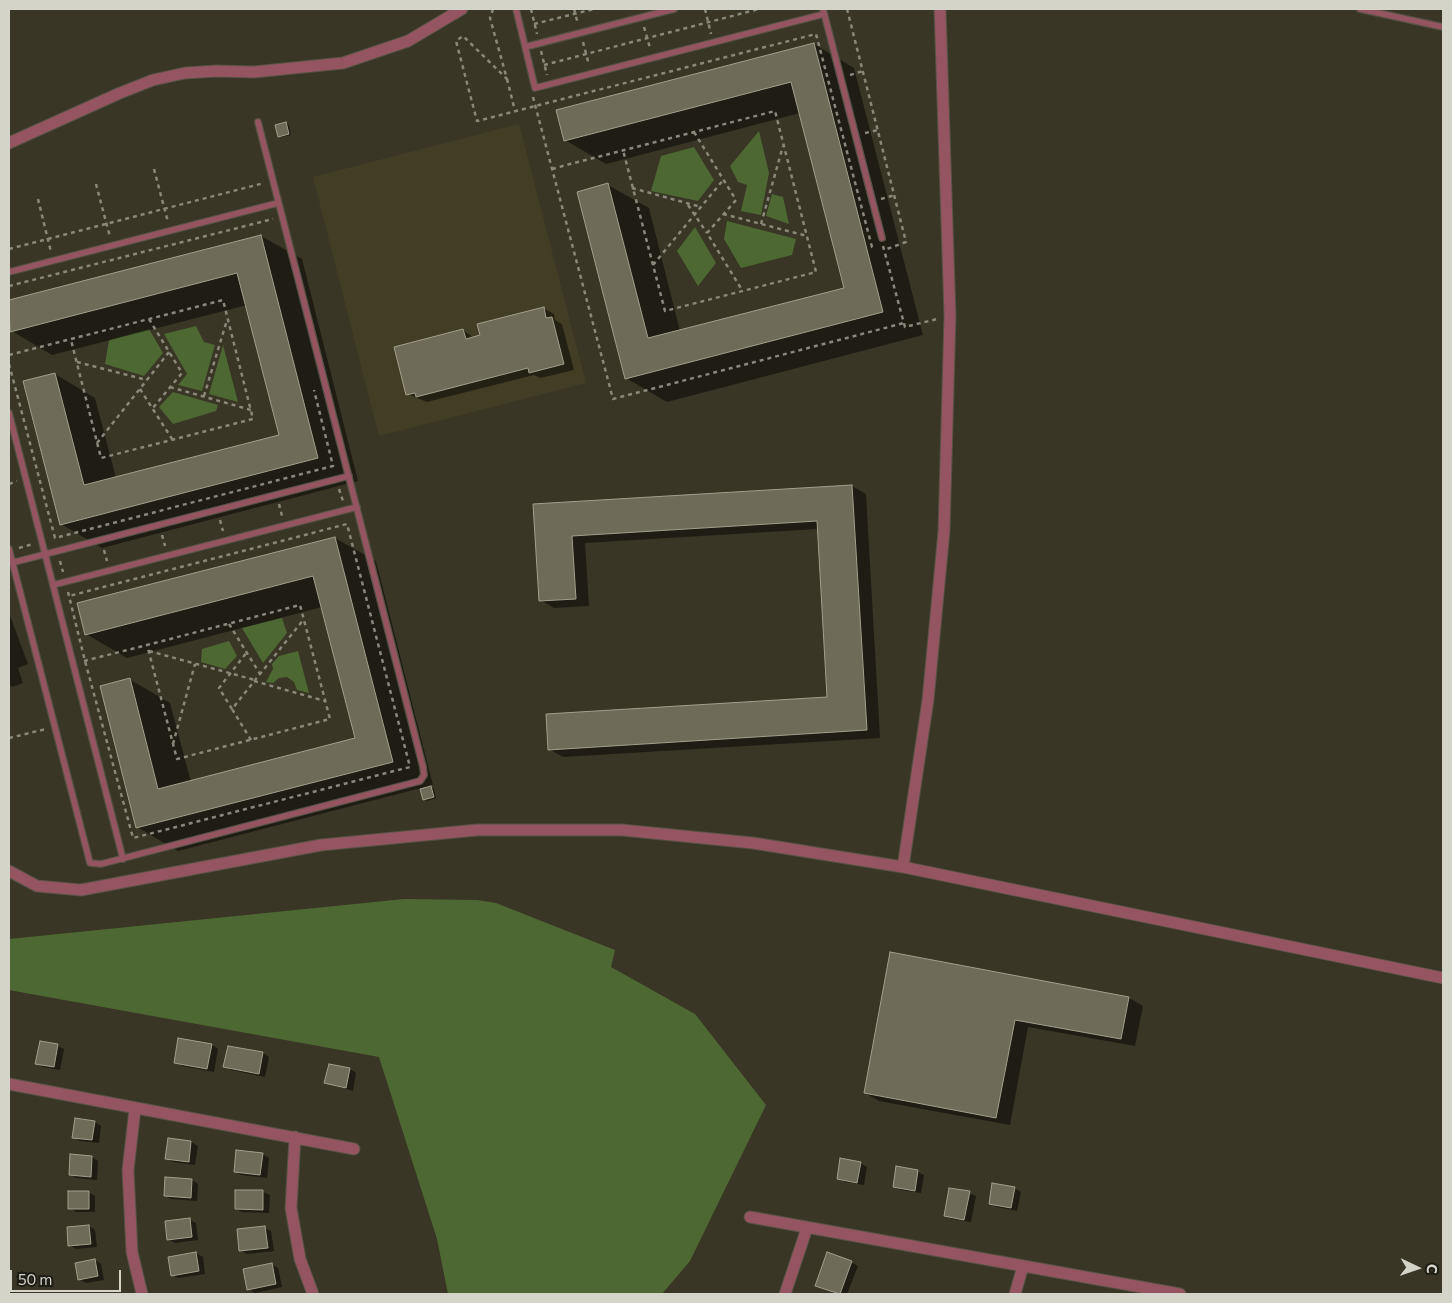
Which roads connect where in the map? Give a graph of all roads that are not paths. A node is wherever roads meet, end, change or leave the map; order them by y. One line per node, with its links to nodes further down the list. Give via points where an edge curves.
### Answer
1 (462, 9): 10 (street, via 408,41 343,63 254,72 185,73 154,80)
2 (516, 9): 8 (lane)
3 (674, 9): 8 (lane)
4 (940, 9): 22 (street, via 950,316 944,532 928,700)
5 (1360, 9): 7 (lane)
6 (824, 12): 8 (lane, via 535,88); 12 (lane)
7 (1443, 28)
8 (525, 47)
9 (258, 122): 11 (lane)
10 (9, 144)
11 (278, 203): 13 (lane); 15 (lane)
12 (882, 238)
13 (9, 272)
14 (9, 413): 18 (lane)
15 (348, 476): 16 (lane); 18 (lane)
16 (356, 507): 20 (lane); 21 (lane, via 424,775 420,781)
17 (9, 549): 19 (lane)
18 (45, 554): 19 (lane); 20 (lane)
19 (10, 563): 21 (lane, via 90,862 96,865)
20 (53, 585): 21 (lane)
21 (123, 859)
22 (904, 867): 23 (street, via 752,843 612,830 477,830 321,845 81,890 36,886); 24 (street)
23 (9, 871)
24 (1443, 978)
25 (9, 1084): 26 (street)
26 (135, 1109): 27 (street); 32 (street, via 128,1170 132,1252)
27 (295, 1137): 28 (street); 33 (street, via 292,1208 300,1259)
28 (354, 1149)
29 (750, 1217): 30 (street)
30 (807, 1228): 31 (street); 34 (street)
31 (1023, 1266): 35 (street); 36 (street)
32 (142, 1294)
33 (313, 1294)
34 (785, 1294)
35 (1015, 1294)
36 (1180, 1294)

